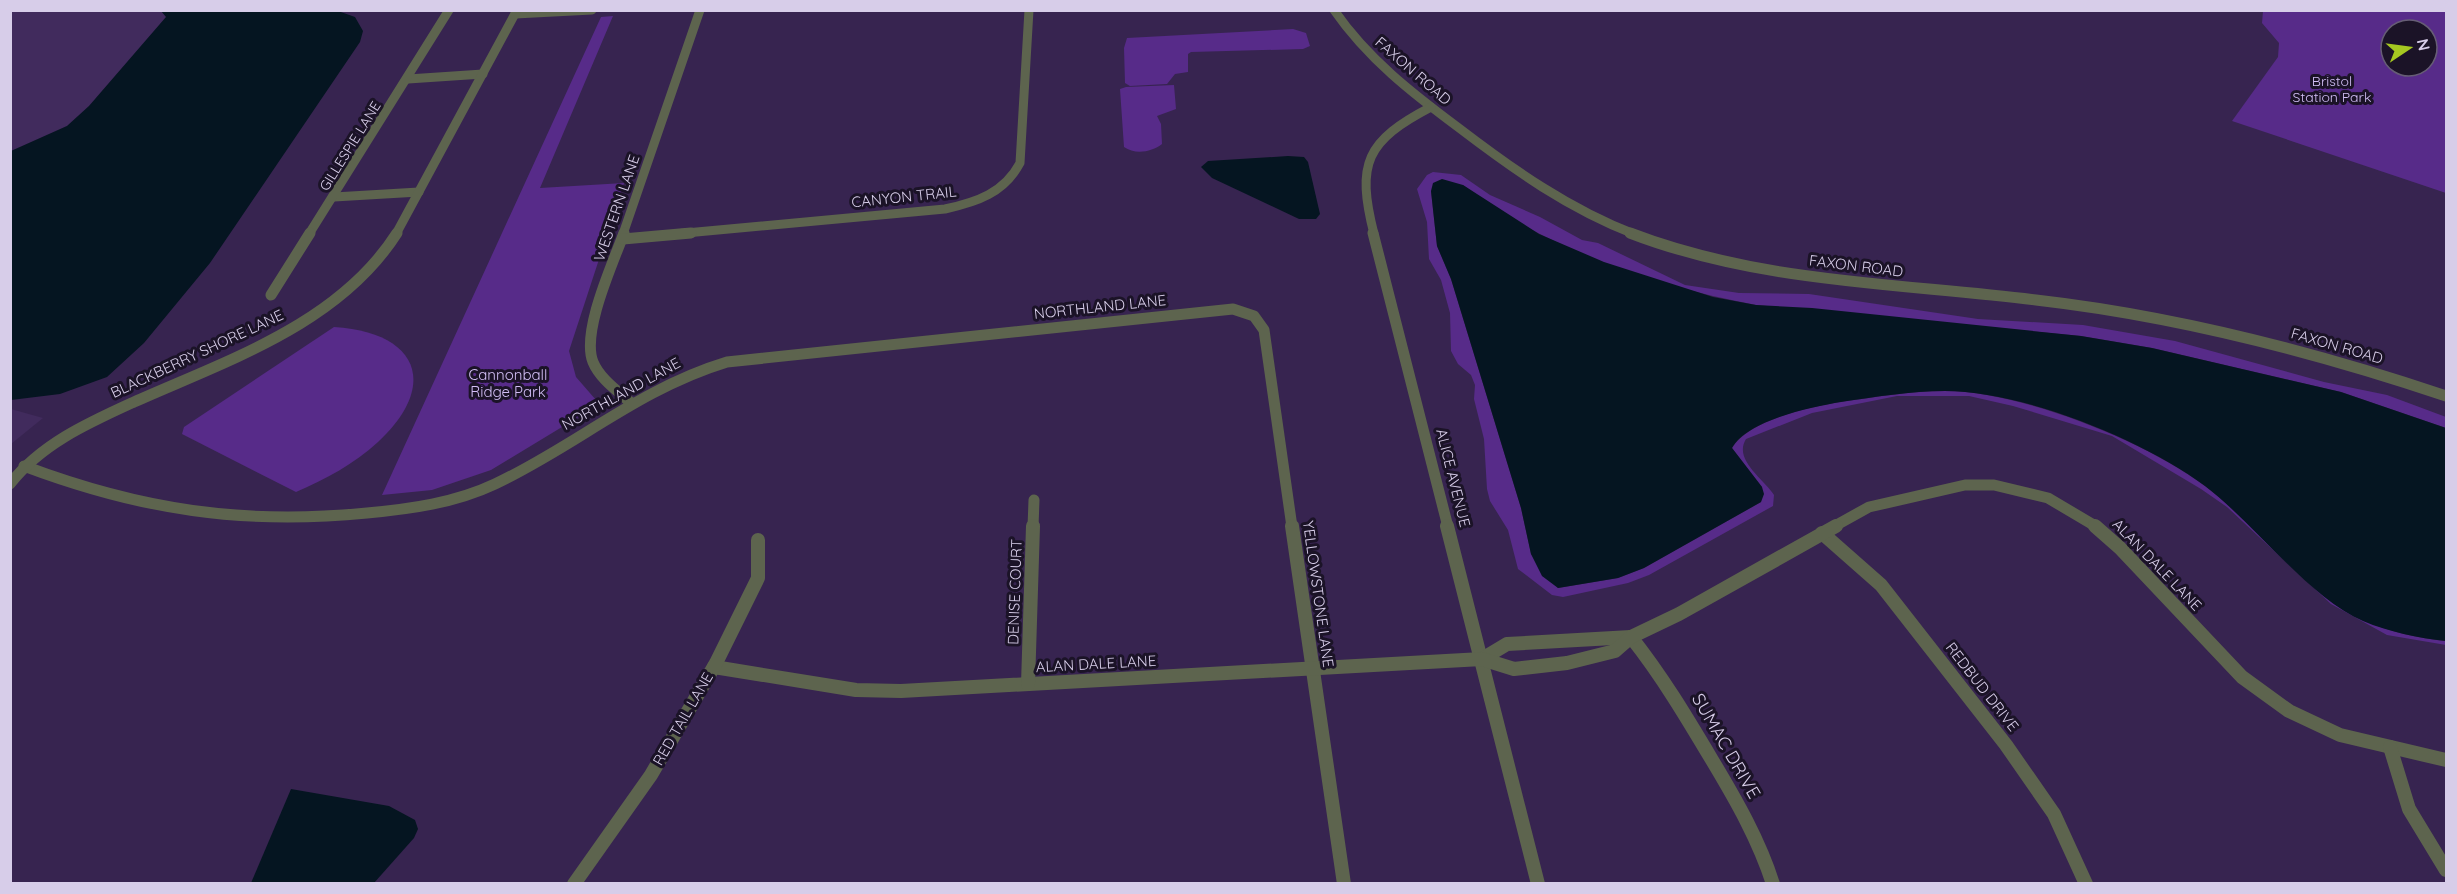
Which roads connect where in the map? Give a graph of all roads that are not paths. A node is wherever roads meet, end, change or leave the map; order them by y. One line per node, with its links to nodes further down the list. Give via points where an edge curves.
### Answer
1 (449, 10): 8 (street, GILLESPIE LANE)
2 (592, 10): 6 (street)
3 (700, 10): 12 (street, WESTERN LANE)
4 (1029, 10): 12 (street, CANYON TRAIL, via 1020,163 1012,179 987,197 945,209)
5 (1334, 10): 9 (street, FAXON ROAD, via 1345,28 1385,70)
6 (516, 12): 7 (street, BLACKBERRY SHORE LANE)
7 (483, 74): 8 (street); 10 (street, BLACKBERRY SHORE LANE)
8 (408, 79): 11 (street, GILLESPIE LANE)
9 (1431, 107): 15 (street, FAXON ROAD, via 1558,198 1611,226 1668,247 1824,279 2090,307 2182,323 2278,345); 24 (street, ALICE AVENUE, via 1396,125 1377,147 1364,175 1366,196)
10 (419, 192): 11 (street); 17 (street, BLACKBERRY SHORE LANE, via 384,252 359,281 325,308 287,333 96,419)
11 (334, 197): 13 (street, GILLESPIE LANE)
12 (623, 239): 16 (street, WESTERN LANE, via 599,304 589,345 596,372)
13 (271, 295)
14 (1251, 314): 16 (street, NORTHLAND LANE, via 1227,309 727,362 678,378); 26 (street, YELLOWSTONE LANE, via 1260,321 1265,335)
15 (2446, 396)
16 (631, 403): 17 (street, NORTHLAND LANE, via 511,476 458,499 416,509 312,518 239,518 108,497)
17 (24, 466): 18 (street, BLACKBERRY SHORE LANE); 19 (street, BLACKBERRY SHORE LANE)
18 (10, 469)
19 (10, 484)
20 (1034, 500): 27 (street, DENISE COURT)
21 (1822, 533): 23 (street, ALAN DALE LANE, via 1680,614); 28 (street, ALAN DALE LANE, via 1869,507 1965,485 1994,485 2048,498 2080,514 2106,534 2230,665 2272,700 2324,729); 35 (street, REDBUD DRIVE, via 1881,585 2022,765 2054,814)
22 (758, 540): 25 (street, RED TAIL LANE, via 758,578)
23 (1631, 637): 24 (street, ALAN DALE LANE, via 1507,644); 24 (street, ALAN DALE LANE, via 1615,651 1567,663 1514,669); 34 (street, SUMAC DRIVE, via 1671,690 1733,796)
24 (1482, 659): 26 (street, ALAN DALE LANE); 33 (street, ALICE AVENUE)
25 (714, 667): 27 (street, ALAN DALE LANE, via 856,690 942,691); 31 (street, RED TAIL LANE, via 651,774)
26 (1312, 668): 27 (street, ALAN DALE LANE); 32 (street, YELLOWSTONE LANE)
27 (1028, 684)
28 (2390, 747): 29 (street, ALAN DALE LANE); 30 (street, via 2409,809)
29 (2446, 760)
30 (2446, 870)
31 (574, 884)
32 (1344, 884)
33 (1538, 884)
34 (1773, 884)
35 (2086, 884)

